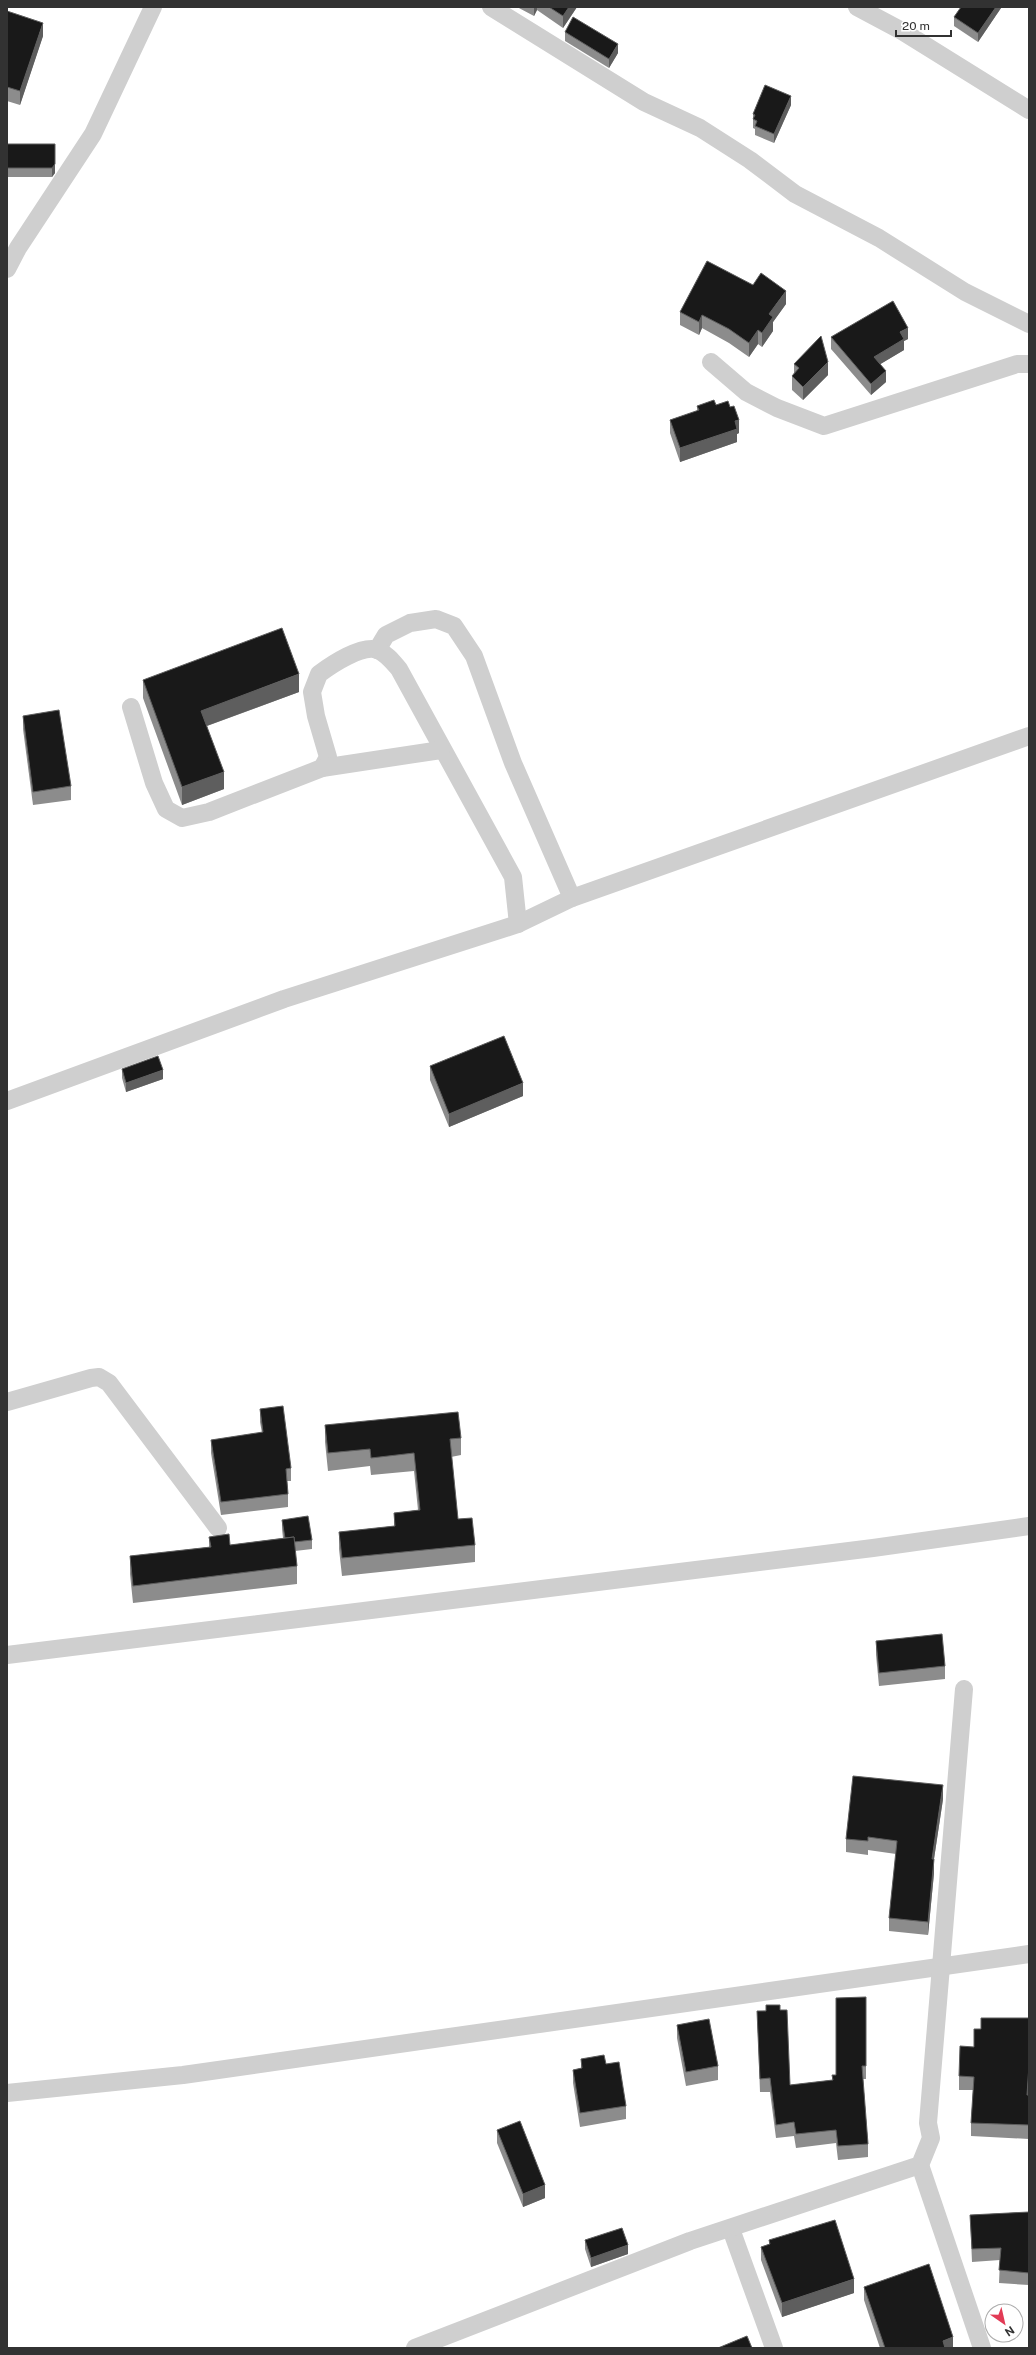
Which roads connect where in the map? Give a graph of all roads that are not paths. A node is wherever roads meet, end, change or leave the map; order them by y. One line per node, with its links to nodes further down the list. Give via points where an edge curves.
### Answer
1 (153, 7): 5 (street, via 93,134 18,248)
2 (491, 7): 6 (street, via 644,102 700,128 750,160 794,194 880,238 965,292)
3 (857, 7): 4 (street, via 902,31)
4 (1029, 110)
5 (7, 269)
6 (1029, 324)
7 (710, 362): 8 (street, via 746,392 777,408 824,426 1017,364)
8 (1029, 364)
9 (377, 650): 12 (street, via 388,657 398,669); 13 (street, via 358,652 319,674 312,692 328,757); 14 (street, via 386,635 410,623 436,619 454,626 474,656 514,763)
10 (131, 707): 13 (street, via 154,784 166,809 182,818 209,812)
11 (1029, 736): 14 (street)
12 (441, 750): 13 (street); 15 (street, via 513,877)
13 (322, 768)
14 (572, 898): 15 (street)
15 (518, 924): 16 (street, via 284,999)
16 (7, 1101)
17 (7, 1402): 19 (street, via 99,1377 109,1383)
18 (1029, 1526): 20 (street, via 857,1550)
19 (218, 1528)
20 (7, 1655)
21 (964, 1688): 23 (street)
22 (1029, 1954): 23 (street)
23 (942, 1966): 24 (street, via 183,2075); 25 (street, via 928,2123 931,2138)
24 (7, 2093)
25 (920, 2165): 26 (street); 29 (street)
26 (731, 2229): 27 (street, via 690,2241); 28 (street)
27 (415, 2348)
28 (774, 2348)
29 (982, 2348)

